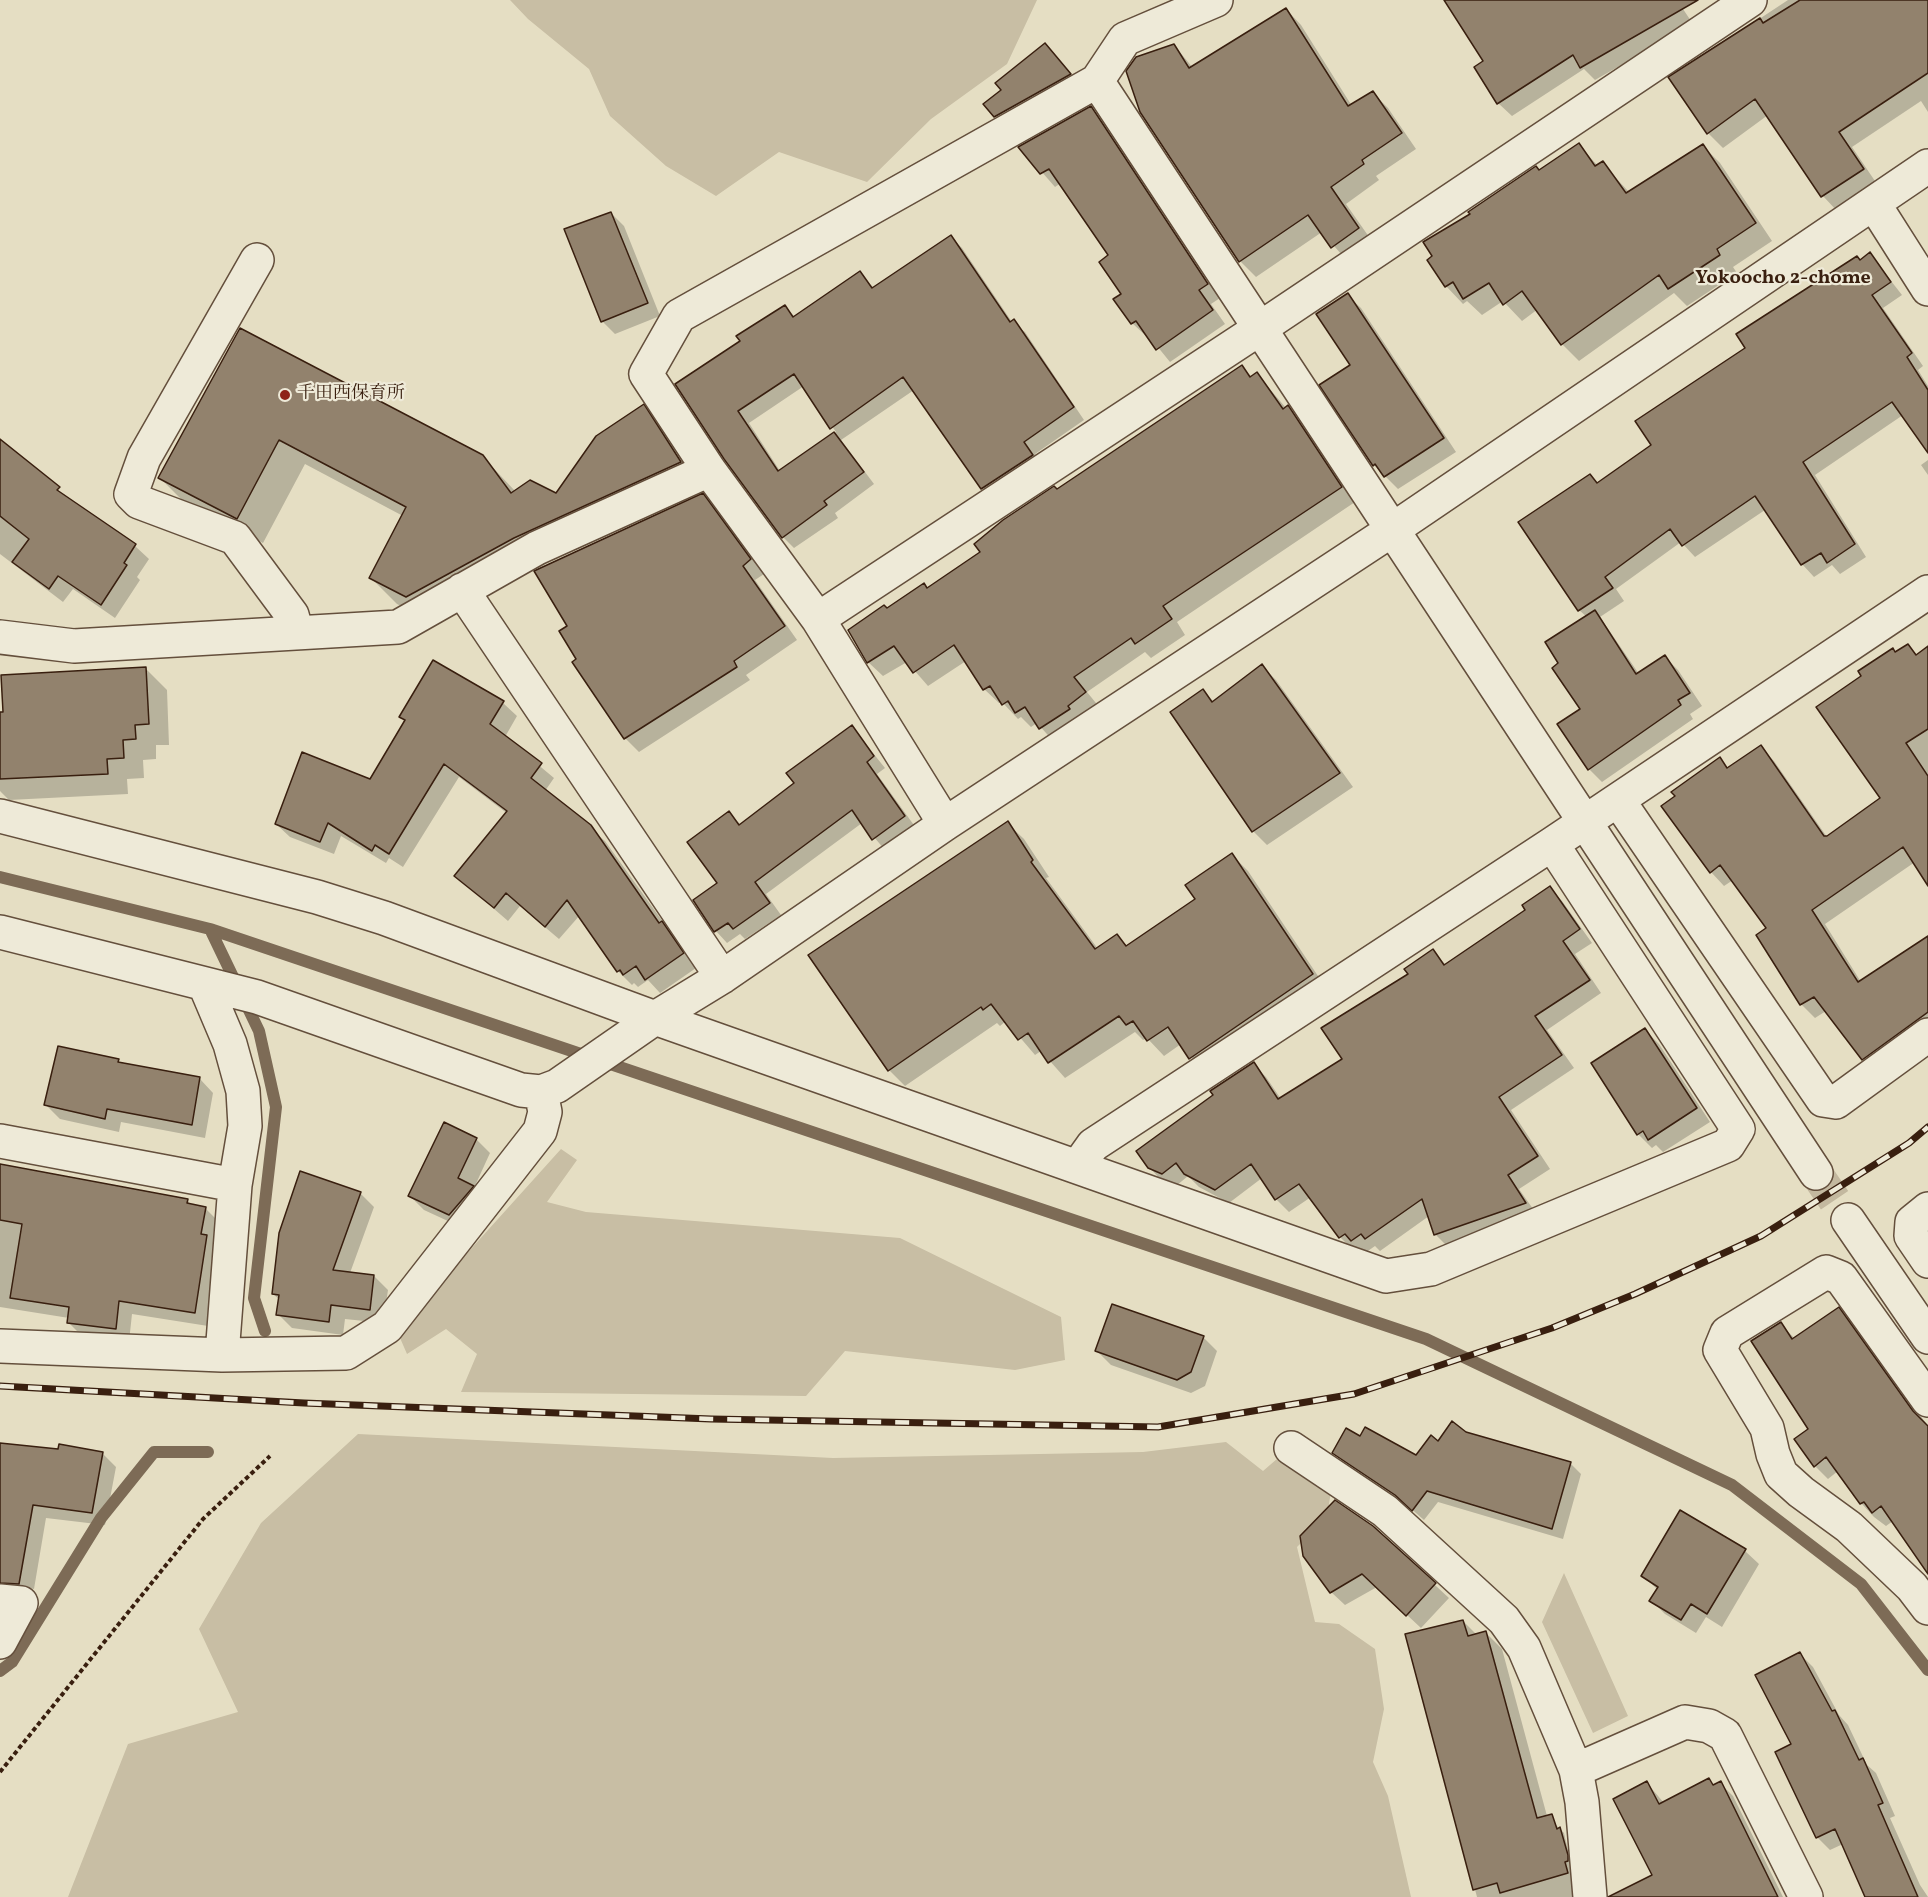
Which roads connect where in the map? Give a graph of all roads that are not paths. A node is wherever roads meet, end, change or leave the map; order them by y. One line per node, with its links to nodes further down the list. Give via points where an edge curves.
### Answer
1 (1216, 0): 3 (street, via 1125,39)
2 (1750, 0): 8 (street)
3 (1097, 81): 8 (street); 9 (street, via 679,316 646,374)
4 (1928, 166): 5 (street)
5 (1874, 204): 7 (street); 10 (street)
6 (257, 260): 14 (street, via 144,458 131,494 139,502 235,538 292,615)
7 (1928, 290)
8 (1259, 329): 10 (street); 13 (street)
9 (709, 470): 11 (street, via 537,548); 13 (street)
10 (1392, 530): 18 (street); 19 (street)
11 (462, 590): 14 (street, via 398,627); 22 (street)
12 (1928, 592): 16 (street)
13 (818, 619): 19 (street)
14 (297, 633): 15 (street, via 74,646)
15 (0, 637)
16 (1618, 800): 18 (street); 25 (street, via 1823,1100 1836,1102)
17 (0, 816): 24 (street, via 316,897 384,918)
18 (1583, 822): 20 (street); 29 (street)
19 (945, 824): 22 (street)
20 (1552, 844): 28 (street, via 1093,1145); 28 (street, via 1738,1129 1728,1145 1431,1269 1386,1276)
21 (0, 932): 23 (street)
22 (722, 977): 24 (street)
23 (214, 986): 26 (street, via 257,997 521,1090); 30 (street, via 243,1091 245,1126)
24 (655, 1018): 26 (street, via 574,1075); 28 (street)
25 (1928, 1035)
26 (541, 1092): 36 (street, via 546,1112 540,1131 387,1327 346,1353)
27 (0, 1141): 30 (street)
28 (1078, 1166)
29 (1816, 1173)
30 (235, 1185): 36 (street)
31 (1928, 1209): 33 (street, via 1912,1221 1911,1236)
32 (1848, 1220): 34 (street)
33 (1928, 1261)
34 (1928, 1337)
35 (0, 1346): 36 (street)
36 (222, 1355)
37 (1928, 1400): 39 (street, via 1841,1278 1827,1272 1727,1333 1720,1350 1767,1428 1781,1474)
38 (1291, 1448): 42 (street, via 1385,1511 1504,1620 1524,1648)
39 (1923, 1590)
40 (0, 1601): 41 (street, via 21,1603)
41 (0, 1642)
42 (1576, 1770): 43 (street); 44 (street, via 1685,1722 1709,1726 1725,1735)
43 (1590, 1897)
44 (1806, 1897)

